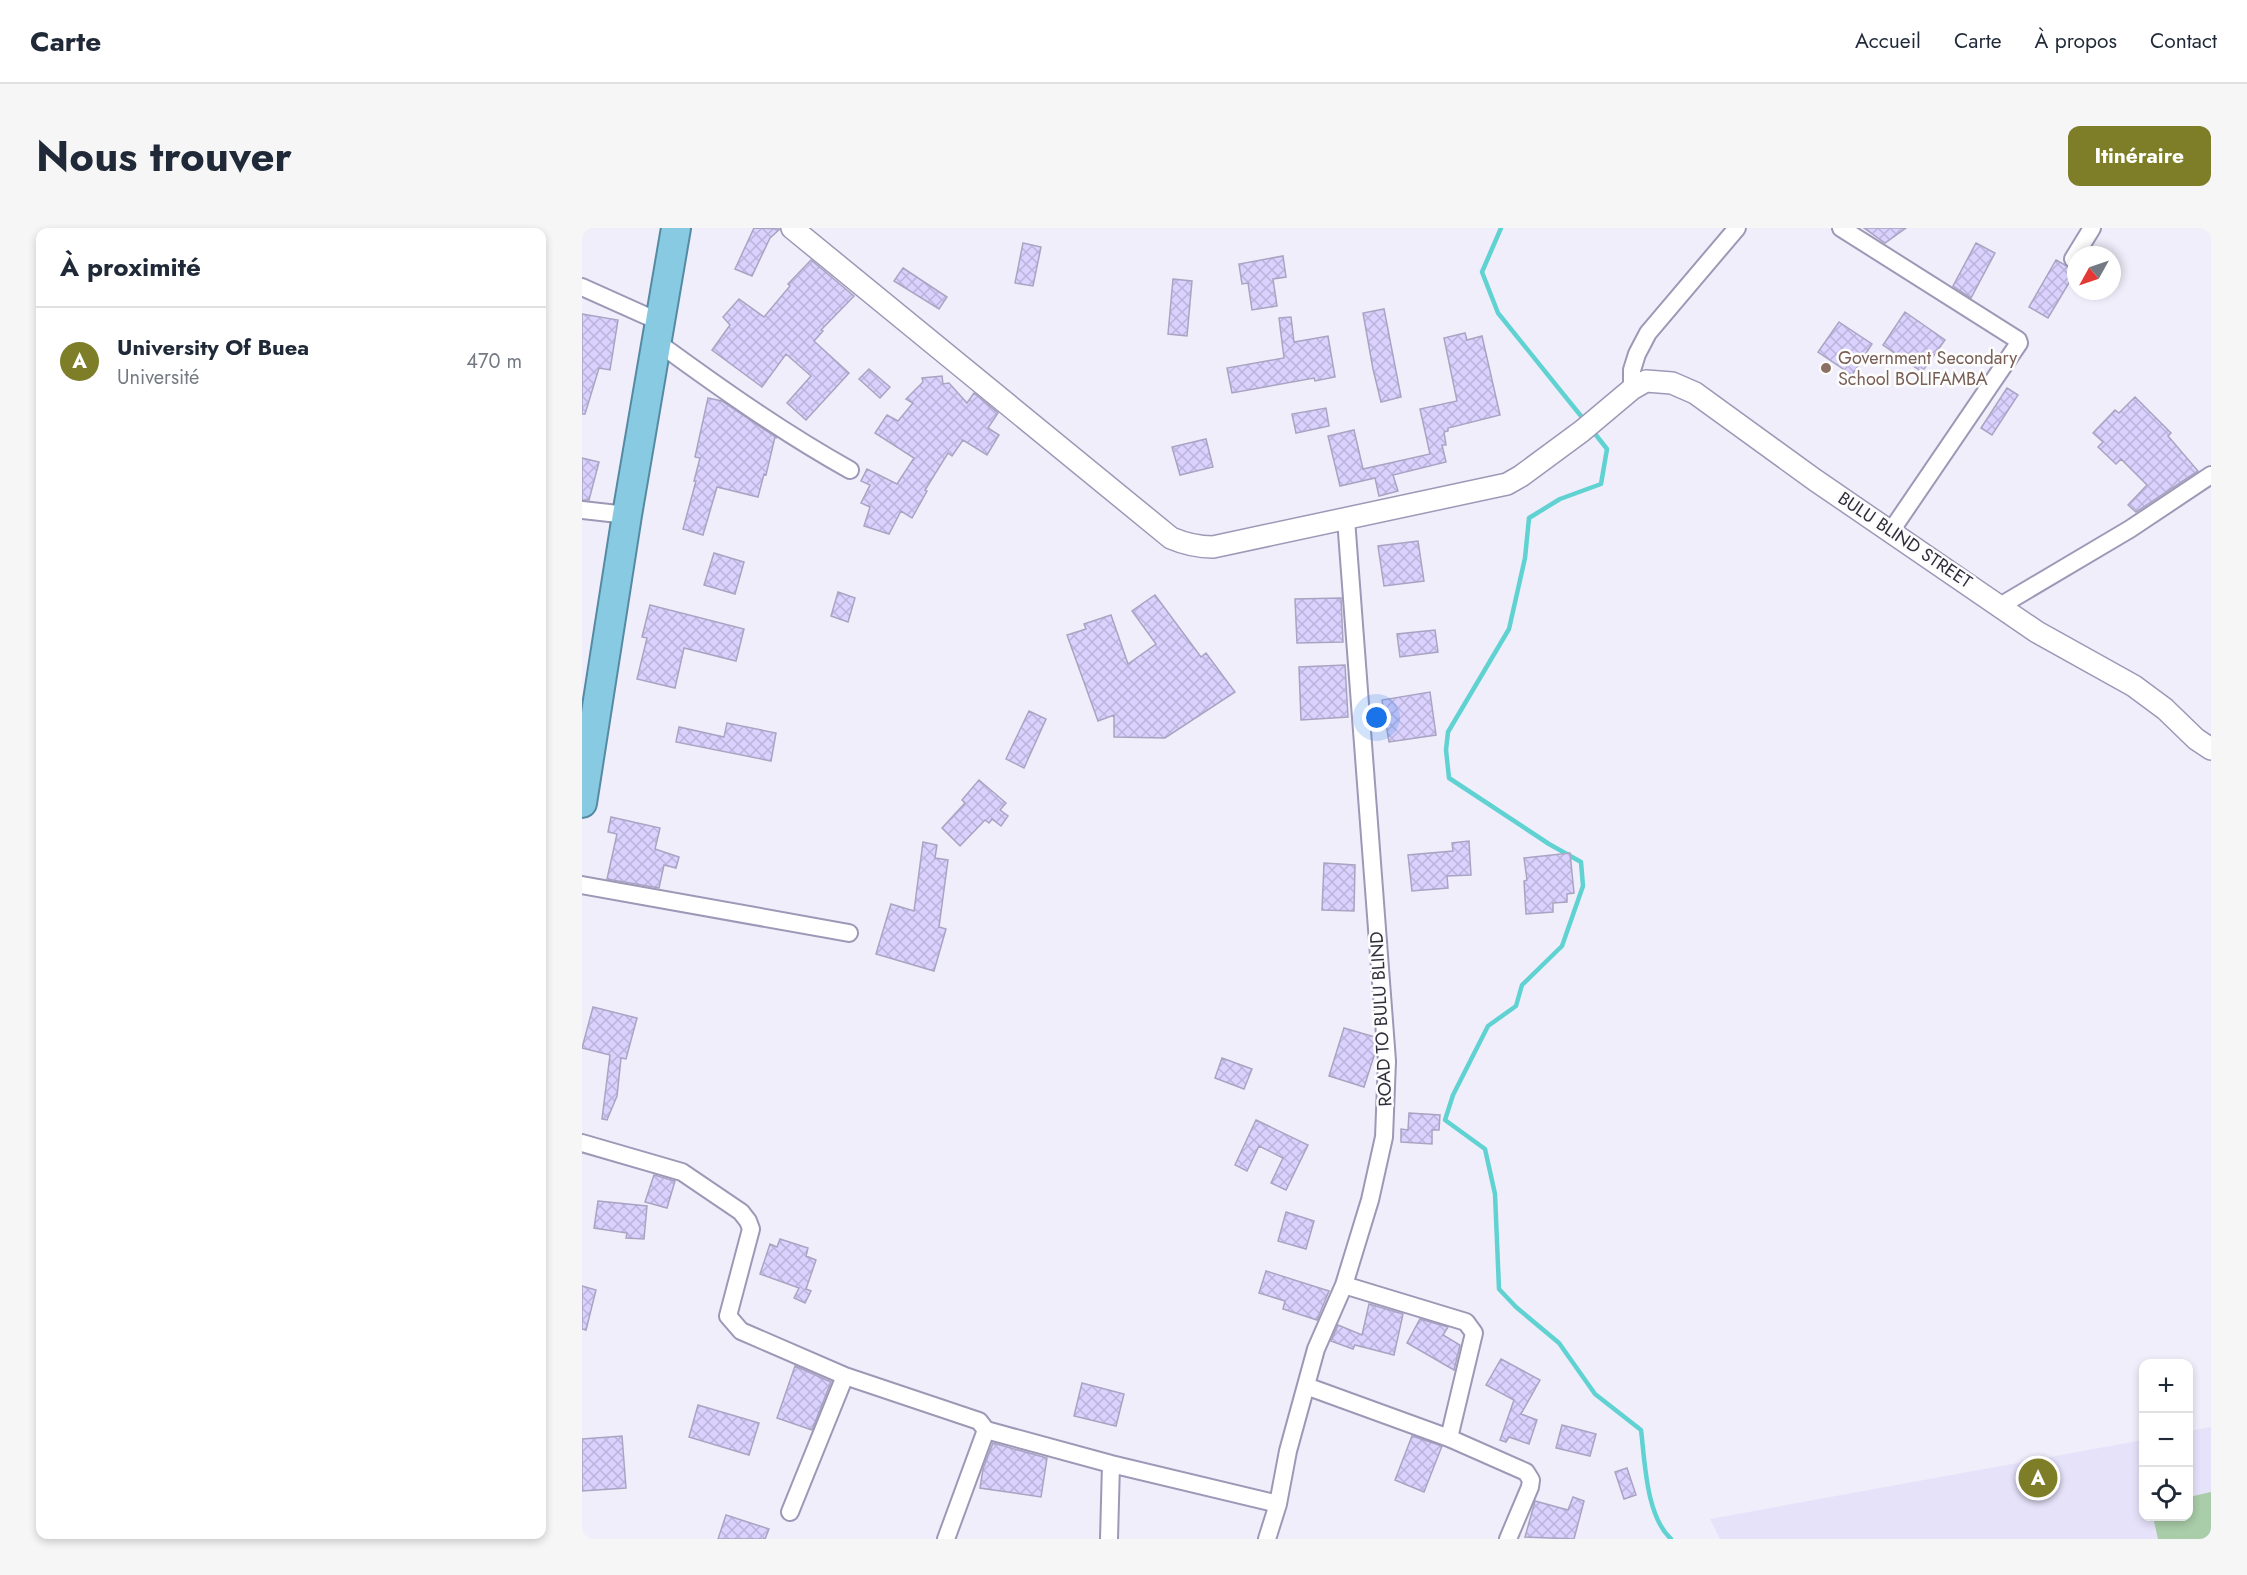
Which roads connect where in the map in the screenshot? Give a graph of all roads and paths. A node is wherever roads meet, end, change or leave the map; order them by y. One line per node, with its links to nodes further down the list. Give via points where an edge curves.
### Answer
1 (676, 228): 8 (highway)
2 (792, 228): 14 (street, BULU BLIND STREET, via 1171,538 1213,547)
3 (1737, 228): 9 (street, via 1648,333 1632,369)
4 (1841, 228): 15 (street, via 2019,343)
5 (2092, 228): 6 (street)
6 (2081, 246)
7 (582, 287): 8 (street)
8 (659, 332): 10 (street, via 736,400); 13 (highway)
9 (1632, 389): 14 (street, BULU BLIND STREET, via 1507,484); 15 (street, BULU BLIND STREET, via 1646,381 1672,383 1695,393)
10 (850, 470)
11 (2211, 475): 16 (street)
12 (582, 510): 13 (street)
13 (627, 515): 18 (highway)
14 (1346, 519): 22 (street, ROAD TO BULU BLIND, via 1387,1099 1383,1145)
15 (1891, 531): 16 (street, BULU BLIND STREET)
16 (2001, 606): 17 (street, BULU BLIND STREET, via 2037,632 2134,686)
17 (2211, 749)
18 (582, 803)
19 (582, 885): 20 (street)
20 (849, 933)
21 (582, 1143): 23 (street, via 682,1172 741,1212 751,1229 728,1316 741,1331)
22 (1344, 1285): 24 (street, ROAD TO BULU BLIND, via 1319,1340); 26 (street, via 1466,1322 1471,1328 1474,1333)
23 (844, 1376): 25 (street, via 980,1421); 29 (street)
24 (1306, 1386): 26 (street); 28 (street, ROAD TO BULU BLIND)
25 (986, 1430): 27 (street); 30 (street)
26 (1449, 1438): 33 (street, via 1526,1472 1531,1480)
27 (1111, 1464): 28 (street); 31 (street)
28 (1278, 1504): 32 (street, ROAD TO BULU BLIND)
29 (790, 1512)
30 (946, 1539)
31 (1109, 1539)
32 (1267, 1539)
33 (1508, 1539)

